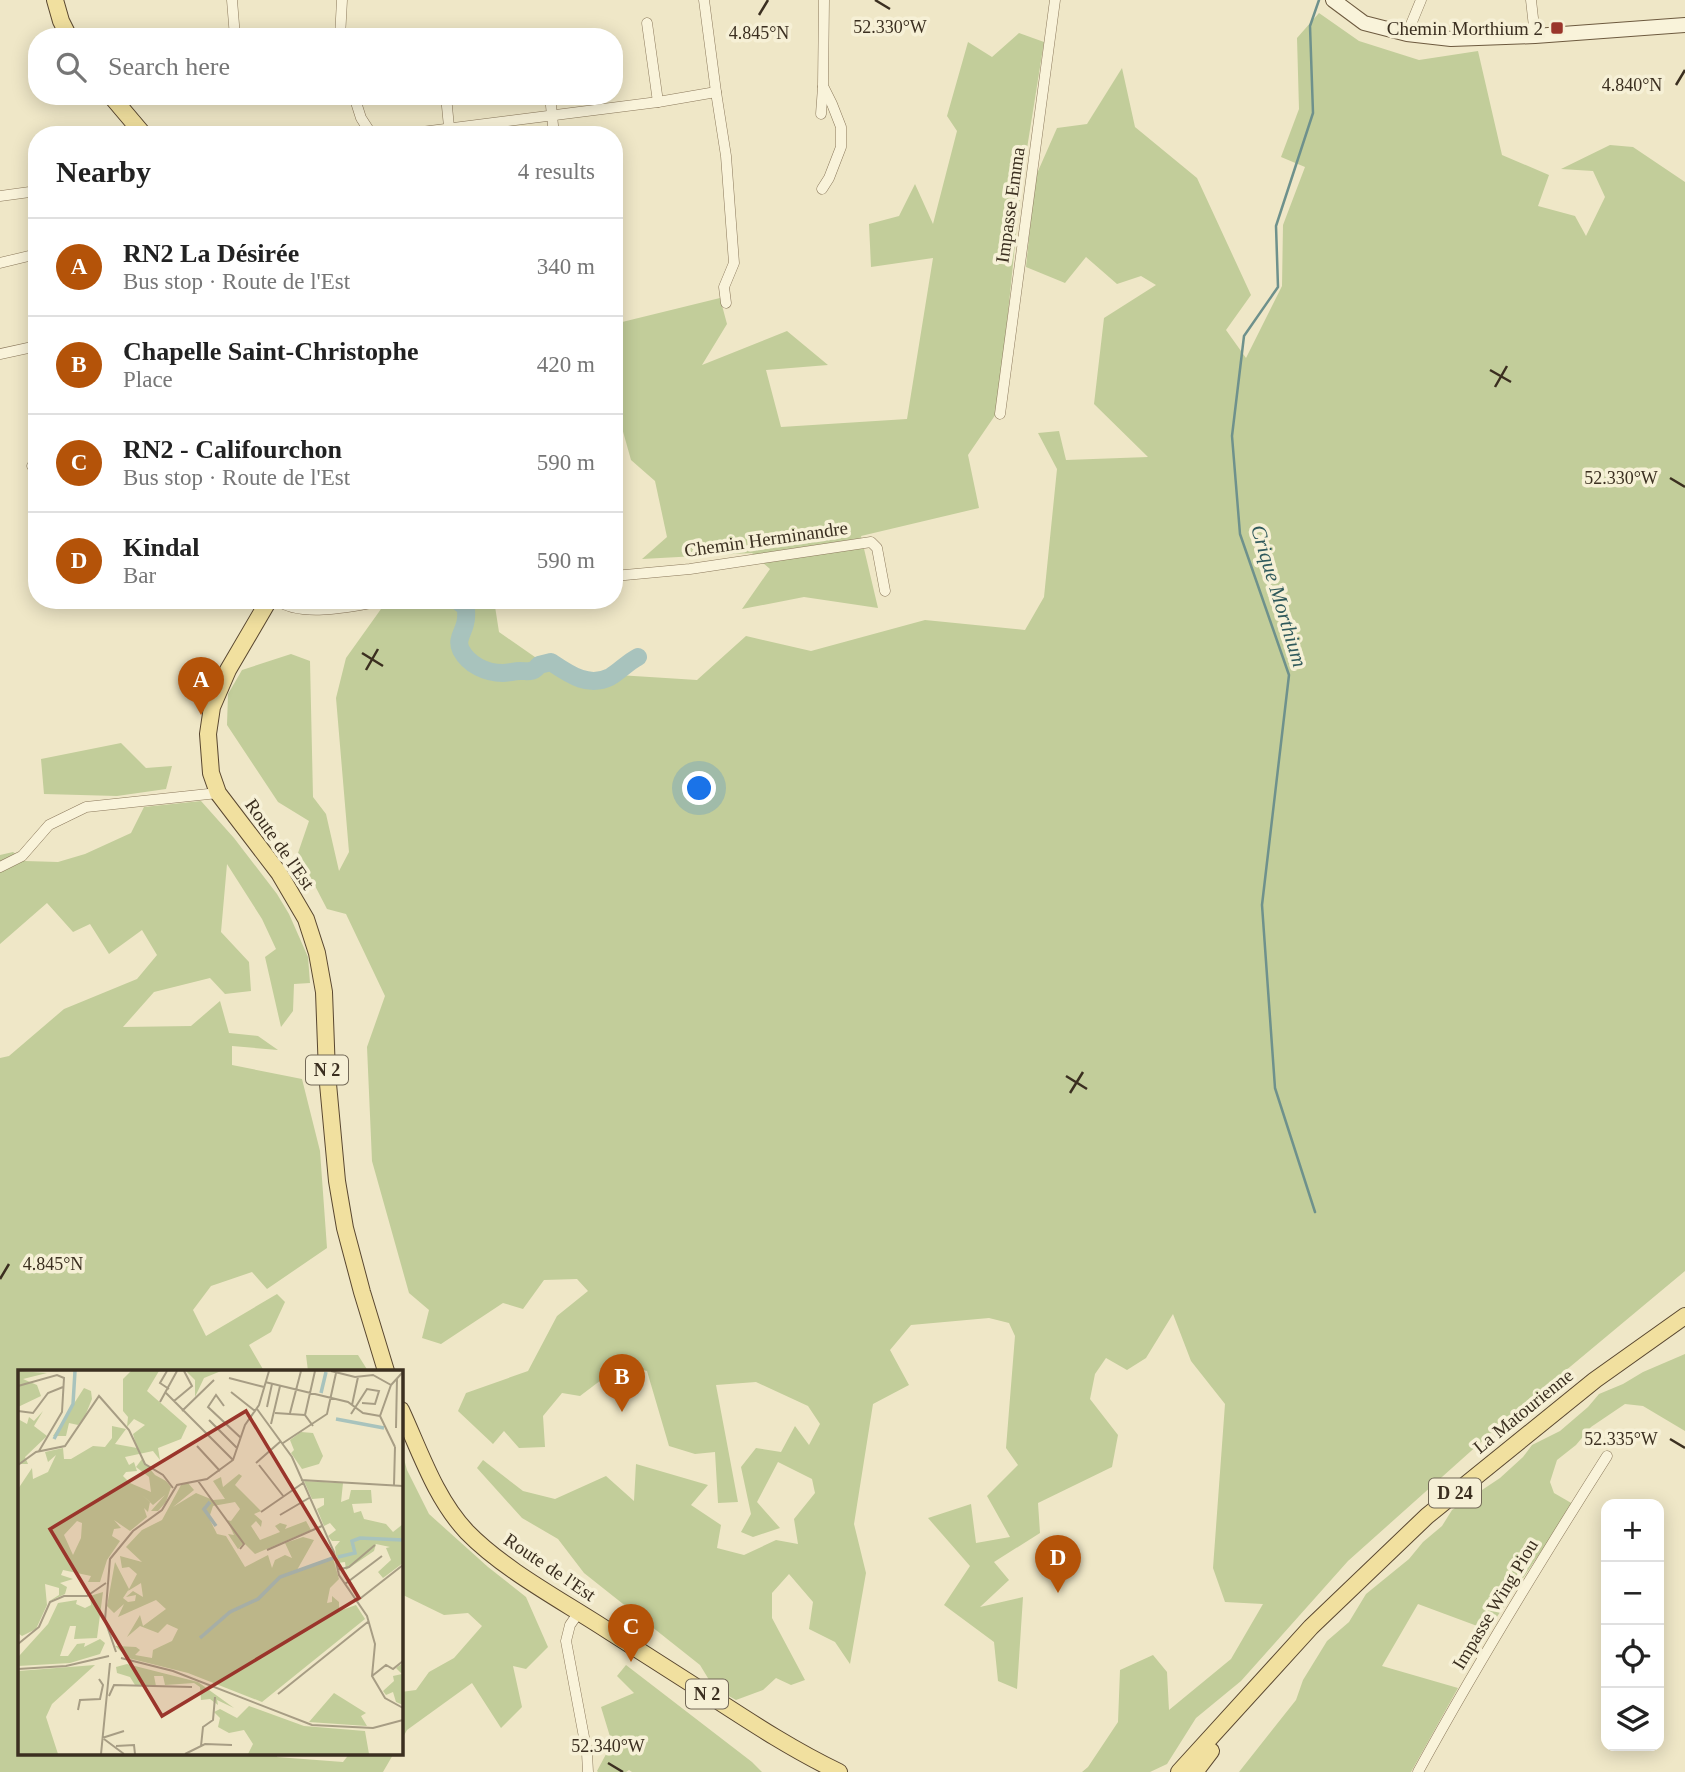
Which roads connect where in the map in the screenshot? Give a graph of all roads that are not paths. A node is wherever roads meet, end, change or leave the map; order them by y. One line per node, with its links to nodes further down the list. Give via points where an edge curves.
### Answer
1 (55, 0): 12 (main road)
2 (232, 0): 13 (street)
3 (342, 0): 14 (street)
4 (704, 0): 18 (street)
5 (824, 0): 17 (street)
6 (1055, 0): 39 (street, Impasse Emma)
7 (1333, 0): 15 (street, via 1364,23)
8 (1421, 0): 15 (street)
9 (1531, 0): 16 (street)
10 (647, 23): 19 (street)
11 (1685, 25): 16 (street)
12 (64, 28)
13 (234, 28)
14 (340, 28)
15 (1407, 34): 16 (street, via 1451,39)
16 (1535, 36)
17 (823, 86): 25 (street); 31 (street, via 841,127 841,147)
18 (716, 92): 19 (street); 36 (street, via 734,263 724,287)
19 (658, 102): 24 (street)
20 (119, 105): 26 (main road)
21 (357, 105): 27 (street)
22 (447, 105): 28 (street)
23 (551, 105): 24 (street)
24 (552, 114): 29 (street); 30 (street)
25 (821, 114)
26 (136, 126)
27 (366, 126)
28 (449, 126)
29 (457, 126)
30 (554, 126)
31 (822, 189)
32 (28, 192): 33 (street)
33 (0, 196)
34 (28, 256): 35 (street)
35 (0, 262)
36 (726, 303)
37 (28, 348): 38 (street)
38 (0, 355)
39 (1000, 414)
40 (623, 575): 41 (street, Chemin Herminandre, via 871,541 877,548)
41 (885, 591)
42 (264, 609): 45 (main road, Route de l'Est / N 2, via 212,708 209,754)
43 (304, 609): 44 (street)
44 (334, 609)
45 (218, 793): 46 (street, via 86,807 50,825 22,856); 48 (main road, Route de l'Est / N 2, via 279,873 306,919 317,953 324,992 337,1181 345,1227)
46 (0, 867)
47 (1685, 1316): 52 (main road, La Matourienne / D 24, via 1595,1380 1427,1516 1311,1627)
48 (386, 1370)
49 (402, 1412): 51 (main road, Route de l'Est / N 2, via 439,1492 467,1531 499,1559)
50 (1606, 1456): 57 (street, Impasse Wing Piou)
51 (579, 1612): 53 (street, via 566,1641); 54 (main road, Route de l'Est / N 2, via 763,1730)
52 (1248, 1697): 55 (main road, La Matourienne / D 24); 56 (main road, La Matourienne / D 24)
53 (588, 1772)
54 (839, 1772)
55 (1179, 1772)
56 (1195, 1772)
57 (1418, 1772)

